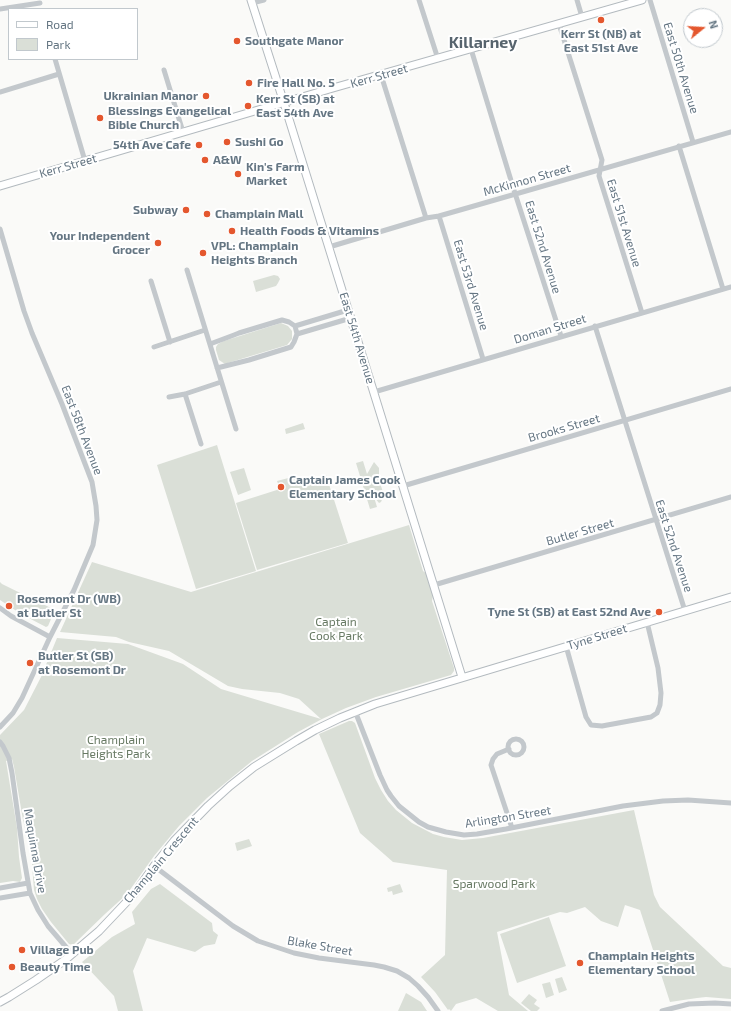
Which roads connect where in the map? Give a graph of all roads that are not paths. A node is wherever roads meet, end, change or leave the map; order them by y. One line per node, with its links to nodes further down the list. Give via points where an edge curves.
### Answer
1 (264, 0): 7 (street)
2 (419, 0): 12 (street)
3 (576, 0): 9 (street)
4 (642, 0): 9 (street, Kerr Street)
5 (650, 0): 21 (street, East 50th Avenue)
6 (40, 1): 8 (street)
7 (252, 2): 18 (street, East 54th Avenue)
8 (0, 9)
9 (582, 17): 10 (street, Kerr Street)
10 (559, 24): 11 (street, Kerr Street); 24 (street, East 51st Avenue, via 602,160)
11 (471, 49): 12 (street, Kerr Street); 26 (street, East 52nd Avenue)
12 (438, 59): 16 (street, Kerr Street)
13 (55, 60): 15 (street)
14 (164, 70): 19 (street)
15 (59, 74): 17 (street); 23 (street)
16 (381, 75): 18 (street, Kerr Street); 28 (street)
17 (0, 92)
18 (284, 103): 19 (street, Kerr Street); 30 (street, East 54th Avenue)
19 (183, 132): 23 (street, Kerr Street)
20 (731, 132): 21 (street, McKinnon Street)
21 (693, 142): 22 (street, McKinnon Street)
22 (679, 146): 24 (street, McKinnon Street); 34 (street)
23 (84, 161): 25 (street, Kerr Street)
24 (601, 169): 26 (street, McKinnon Street); 36 (street, East 51st Avenue, via 599,176)
25 (0, 186)
26 (516, 194): 27 (street, McKinnon Street); 42 (street, East 52nd Avenue)
27 (440, 216): 28 (street, McKinnon Street); 46 (street, East 53rd Avenue)
28 (426, 218): 30 (street, McKinnon Street)
29 (0, 229): 64 (street, East 58th Avenue, via 24,311 92,482 96,506 93,545)
30 (329, 247): 35 (street, East 54th Avenue)
31 (186, 270): 40 (street)
32 (150, 281): 43 (street)
33 (731, 287): 34 (street, Doman Street)
34 (723, 289): 36 (street, Doman Street)
35 (348, 310): 37 (street, East 54th Avenue); 38 (street)
36 (642, 313): 39 (street, Doman Street)
37 (351, 318): 41 (street); 50 (street, East 54th Avenue)
38 (295, 326): 41 (street); 44 (street, via 282,320)
39 (595, 326): 42 (street, Doman Street); 53 (street, East 52nd Avenue)
40 (205, 330): 43 (street); 44 (street)
41 (297, 334): 47 (street, via 291,347)
42 (561, 336): 46 (street, Doman Street)
43 (170, 342): 45 (street)
44 (210, 344): 47 (street)
45 (154, 347)
46 (483, 359): 50 (street, Doman Street)
47 (217, 368): 48 (street)
48 (221, 382): 51 (street); 54 (street)
49 (731, 389): 53 (street, Brooks Street)
50 (374, 392): 56 (street, East 54th Avenue)
51 (185, 394): 52 (street); 55 (street)
52 (169, 397)
53 (625, 420): 56 (street, Brooks Street); 58 (street, East 52nd Avenue)
54 (236, 429)
55 (201, 444)
56 (403, 486): 59 (street, East 54th Avenue)
57 (731, 497): 58 (street, Butler Street)
58 (656, 520): 59 (street, Butler Street); 62 (street, East 52nd Avenue)
59 (434, 585): 66 (street, East 54th Avenue)
60 (731, 597): 62 (street, Tyne Street)
61 (0, 608): 64 (street)
62 (685, 611): 63 (street, Tyne Street)
63 (647, 622): 65 (street, Tyne Street); 65 (street, via 660,682 660,705 657,713 651,716 602,726 591,725 586,717)
64 (50, 637): 68 (street, via 22,698)
65 (566, 646): 66 (street, Tyne Street)
66 (462, 677): 67 (street, Champlain Crescent)
67 (355, 711): 72 (street, Arlington Street, via 387,790 410,816 428,827 455,834 476,834); 73 (street, Champlain Crescent, via 315,730 254,767 208,806)
68 (0, 727)
69 (0, 742): 74 (street, Maquinna Drive, via 12,773)
70 (509, 749): 72 (street, via 497,754 491,765)
71 (731, 803): 72 (street, Arlington Street, via 663,801 623,806)
72 (512, 828)
73 (154, 866): 78 (street, Champlain Crescent, via 135,893 99,931); 81 (street, Blake Street, via 233,926 258,941 294,953 397,971 418,986)
74 (28, 883): 75 (street); 76 (street, Maquinna Drive)
75 (0, 888)
76 (30, 893): 77 (street); 78 (street, Maquinna Drive, via 48,926)
77 (0, 898)
78 (72, 954): 79 (street, Champlain Crescent)
79 (0, 1002)
80 (731, 1004): 82 (street, via 688,1004)
81 (438, 1011)
82 (662, 1011)

